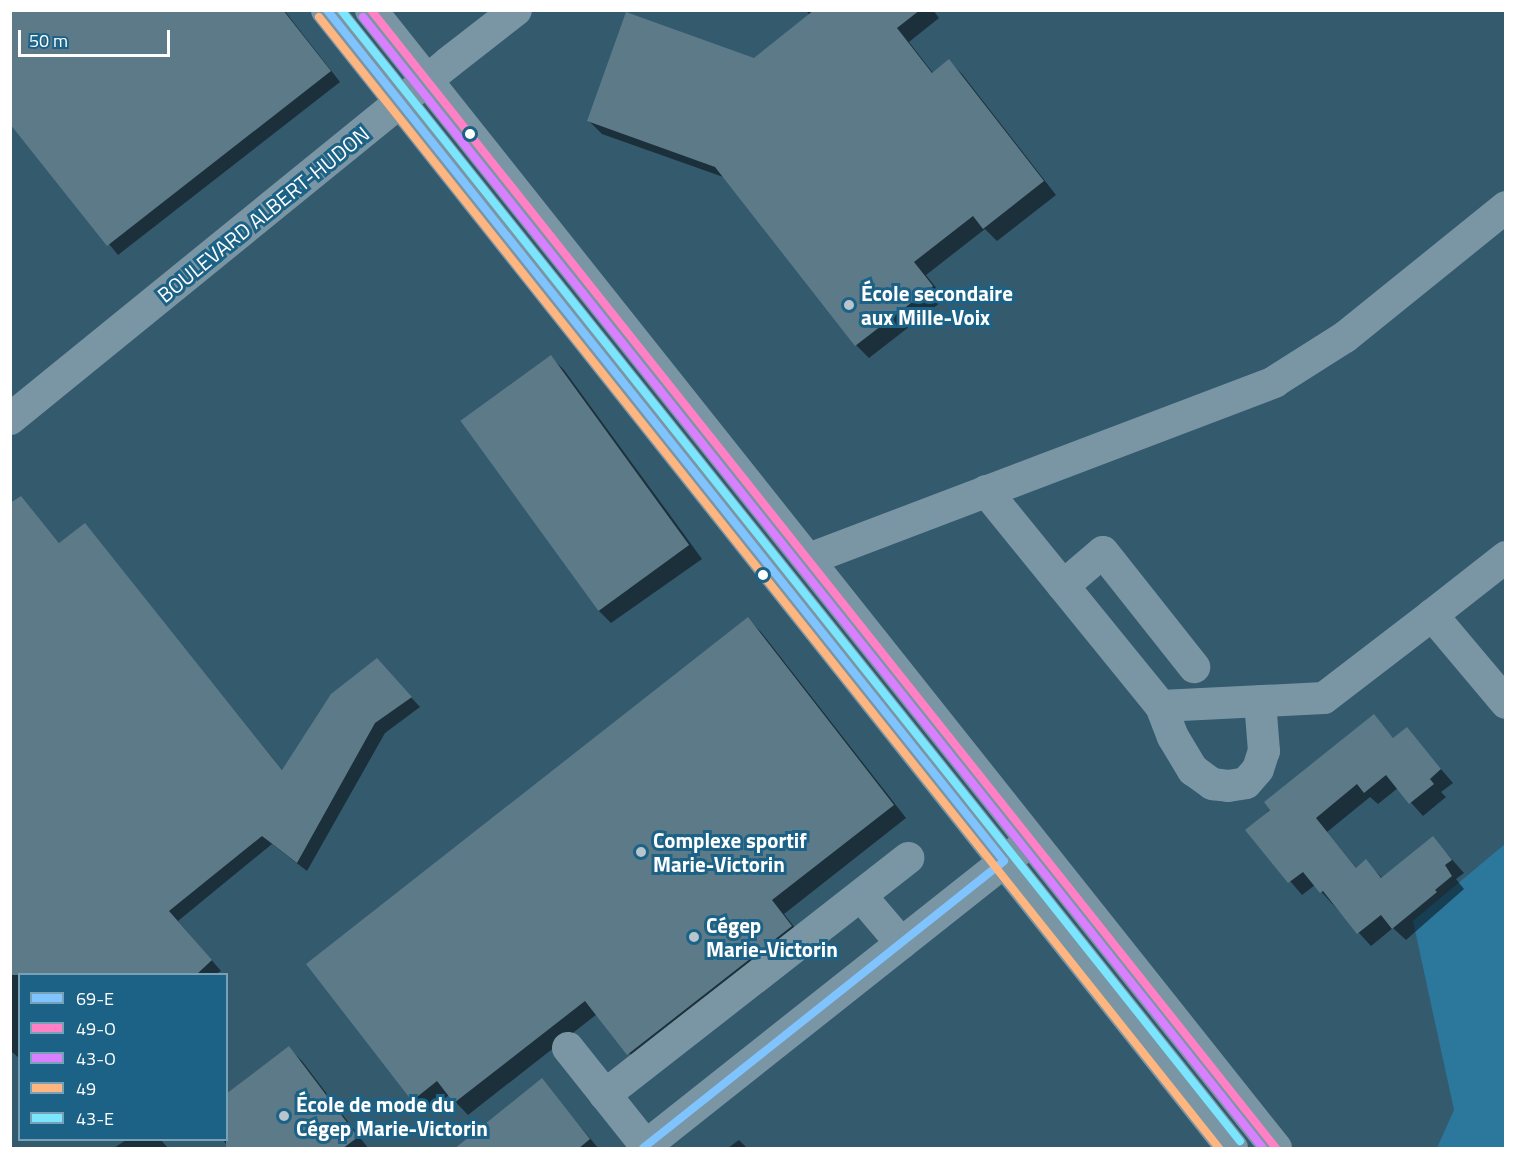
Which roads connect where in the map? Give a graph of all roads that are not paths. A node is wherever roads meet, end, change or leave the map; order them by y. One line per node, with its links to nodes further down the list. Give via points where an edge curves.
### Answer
1 (327, 10): 5 (street)
2 (371, 10): 4 (street)
3 (516, 10): 4 (street, BOULEVARD ALBERT-HUDON)
4 (427, 81): 5 (street, BOULEVARD ALBERT-HUDON); 8 (street)
5 (401, 101): 7 (street, BOULEVARD ALBERT-HUDON); 9 (street)
6 (1506, 207): 10 (street, via 1345,337 1274,382)
7 (10, 419)
8 (719, 450): 9 (street); 11 (street)
9 (693, 469): 12 (street)
10 (986, 491): 14 (street); 15 (street)
11 (768, 510): 12 (street); 14 (street)
12 (741, 530): 16 (street)
13 (1506, 557): 17 (street)
14 (818, 570): 16 (street); 22 (street)
15 (1063, 586): 18 (street, via 1102,552); 21 (street)
16 (799, 602): 24 (street)
17 (1432, 615): 19 (street, via 1324,698); 20 (street)
18 (1194, 667)
19 (1260, 701): 21 (street); 21 (street, via 1264,751 1258,769 1246,783 1228,786 1212,784 1193,770 1173,737)
20 (1506, 703)
21 (1161, 706)
22 (1031, 840): 24 (street); 31 (street)
23 (908, 858): 25 (street)
24 (1004, 861): 26 (street); 30 (street)
25 (861, 896): 26 (street); 28 (street)
26 (901, 943): 29 (street)
27 (568, 1048): 28 (street)
28 (605, 1095): 29 (street)
29 (645, 1147)
30 (1232, 1149)
31 (1276, 1149)

